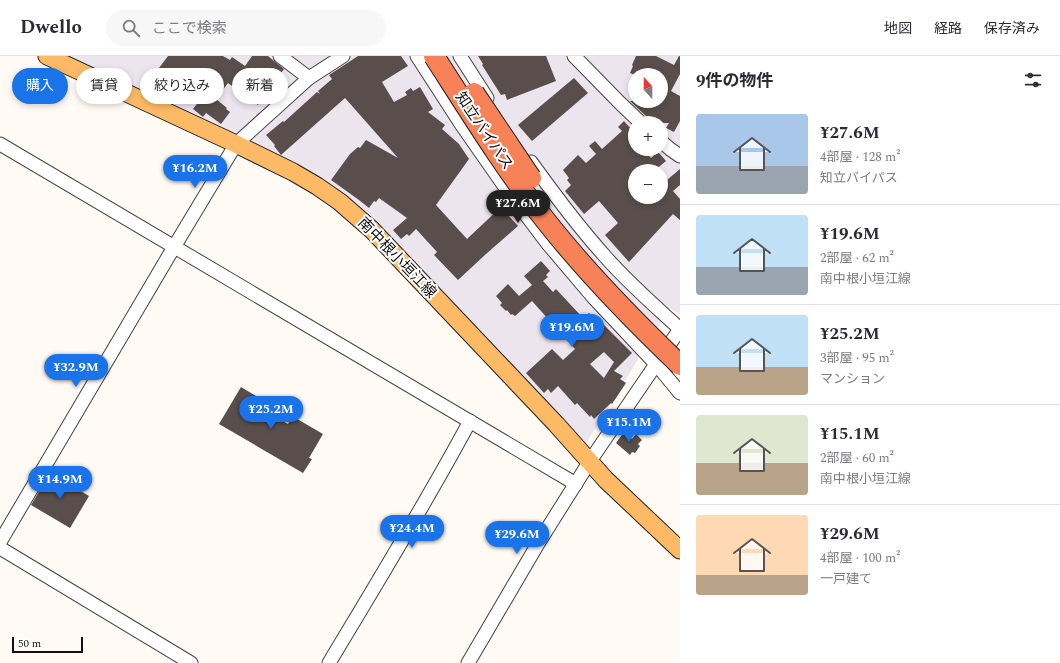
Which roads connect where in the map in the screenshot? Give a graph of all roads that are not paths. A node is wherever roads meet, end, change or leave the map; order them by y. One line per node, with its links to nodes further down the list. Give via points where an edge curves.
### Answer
1 (47, 56): 12 (main road, 南中根小垣江線)
2 (280, 56): 9 (street)
3 (343, 56): 9 (street)
4 (417, 56): 19 (street, via 461,124 548,244 593,297)
5 (434, 56): 17 (highway, 知立バイパス, bridge, via 488,140 546,221 598,282)
6 (450, 56): 18 (highway, 知立バイパス, bridge, via 556,211 614,280)
7 (460, 56): 16 (street, via 523,151 572,218 634,287)
8 (574, 56): 10 (street)
9 (309, 78): 12 (street)
10 (634, 116)
11 (0, 144): 15 (street)
12 (236, 144): 15 (street); 24 (main road, 南中根小垣江線, via 317,186 372,230)
13 (668, 147): 14 (street)
14 (680, 156)
15 (174, 247): 23 (street); 26 (street)
16 (680, 329): 19 (street)
17 (650, 337): 20 (highway, 知立バイパス, bridge); 21 (highway, bridge)
18 (680, 348)
19 (656, 364): 22 (street); 24 (street)
20 (680, 365)
21 (680, 373)
22 (680, 393)
23 (470, 421): 25 (street); 30 (street)
24 (590, 461): 25 (street); 27 (main road, 南中根小垣江線, via 606,480)
25 (576, 484): 31 (street)
26 (0, 542)
27 (678, 545)
28 (0, 548): 29 (street)
29 (190, 663)
30 (329, 663)
31 (468, 663)

